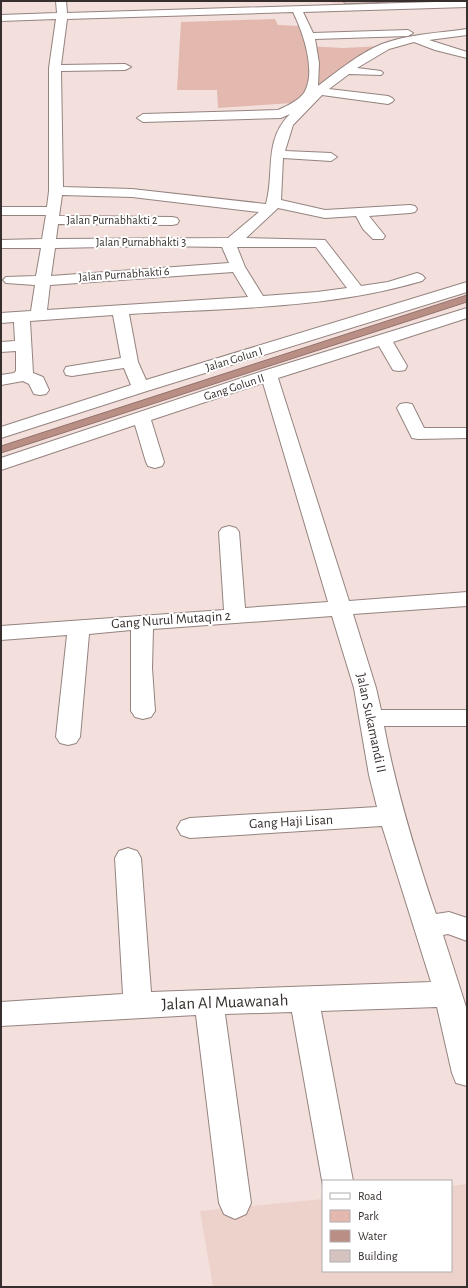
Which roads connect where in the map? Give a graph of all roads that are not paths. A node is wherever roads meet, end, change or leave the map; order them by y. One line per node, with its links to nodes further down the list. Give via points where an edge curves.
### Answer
1 (161, 1): 8 (street)
2 (222, 1): 7 (street)
3 (63, 2): 9 (street)
4 (332, 4): 5 (street); 6 (street)
5 (467, 4)
6 (296, 9): 7 (street); 12 (street)
7 (227, 11): 8 (street)
8 (165, 13): 9 (street)
9 (62, 16): 10 (street); 16 (street)
10 (1, 18)
11 (467, 32): 12 (street); 13 (street)
12 (309, 36): 21 (street, via 314,72 311,90)
13 (416, 39): 14 (street); 17 (street, via 385,47)
14 (467, 55)
15 (125, 67): 16 (street)
16 (55, 68): 26 (street)
17 (346, 70): 18 (street); 19 (street)
18 (377, 73)
19 (319, 91): 20 (street); 24 (street, via 287,124)
20 (388, 100)
21 (296, 105): 22 (street); 23 (street, via 281,114)
22 (158, 106)
23 (143, 118)
24 (277, 154): 25 (street); 27 (street)
25 (332, 157)
26 (56, 191): 27 (street, via 140,194); 31 (street)
27 (273, 206): 30 (street, via 325,214); 34 (street)
28 (410, 209): 30 (street)
29 (1, 211): 31 (street, Jalan Purnabhakti 2)
30 (360, 212): 33 (street)
31 (52, 216): 32 (street, Jalan Purnabhakti 2); 35 (street)
32 (172, 221)
33 (378, 236)
34 (232, 242): 35 (street, Jalan Purnabhakti 3); 37 (street, via 229,246); 42 (street, Jalan Purnabhakti 3, via 320,243)
35 (50, 243): 36 (street, Jalan Purnabhakti 3); 40 (street)
36 (1, 244)
37 (238, 267): 40 (street, Jalan Purnabhakti 6); 43 (street)
38 (417, 278): 42 (street, via 390,286)
39 (11, 280): 40 (street, Jalan Purnabhakti 6)
40 (44, 281): 47 (street)
41 (467, 287): 50 (street, Jalan Golun I)
42 (357, 291): 44 (street)
43 (259, 302): 44 (street); 45 (street)
44 (311, 308): 50 (street)
45 (120, 311): 47 (street); 54 (street)
46 (467, 313): 51 (street, Gang Golun II)
47 (38, 316): 48 (street)
48 (22, 317): 49 (street); 52 (street)
49 (1, 318)
50 (347, 335): 51 (street, Gang Golun II); 58 (street, Gang Golun II); 60 (street, Jalan Golun I)
51 (383, 338): 55 (street)
52 (23, 345): 53 (street); 57 (street)
53 (1, 347)
54 (130, 362): 56 (street); 60 (street)
55 (399, 366)
56 (72, 371)
57 (23, 375): 59 (street); 61 (street, via 37,381)
58 (269, 375): 63 (street, Gang Golun II); 70 (street, Jalan Sukamandi II)
59 (1, 380)
60 (141, 387): 64 (street, Jalan Golun I)
61 (40, 390)
62 (406, 408): 65 (street, via 418,434)
63 (141, 417): 66 (street); 67 (street, Gang Golun II)
64 (1, 433)
65 (467, 433)
66 (155, 462)
67 (1, 464)
68 (229, 532): 71 (street)
69 (467, 599): 70 (street, Gang Nurul Mutaqin 2)
70 (341, 608): 71 (street, Gang Nurul Mutaqin 2); 76 (street, Jalan Sukamandi II, via 365,688)
71 (235, 616): 72 (street, Gang Nurul Mutaqin 2)
72 (142, 623): 73 (street, Gang Nurul Mutaqin 2); 75 (street, via 140,668)
73 (79, 627): 74 (street, Gang Nurul Mutaqin 2); 78 (street)
74 (1, 633)
75 (143, 711)
76 (371, 718): 77 (street); 79 (street, Jalan Sukamandi II, via 381,775)
77 (467, 718)
78 (68, 737)
79 (392, 816): 80 (street, Gang Haji Lisan); 82 (street, Jalan Sukamandi II)
80 (190, 828)
81 (128, 858): 87 (street)
82 (426, 926): 83 (street, via 449,923); 84 (street, Jalan Sukamandi II)
83 (467, 930)
84 (449, 994): 85 (street, Jalan Al Muawanah); 89 (street, Jalan Sukamandi II)
85 (304, 999): 86 (street, Jalan Al Muawanah); 90 (street)
86 (209, 1002): 87 (street, Jalan Al Muawanah); 91 (street)
87 (138, 1006): 88 (street, Jalan Al Muawanah)
88 (1, 1014)
89 (467, 1073)
90 (337, 1180)
91 (235, 1203)

